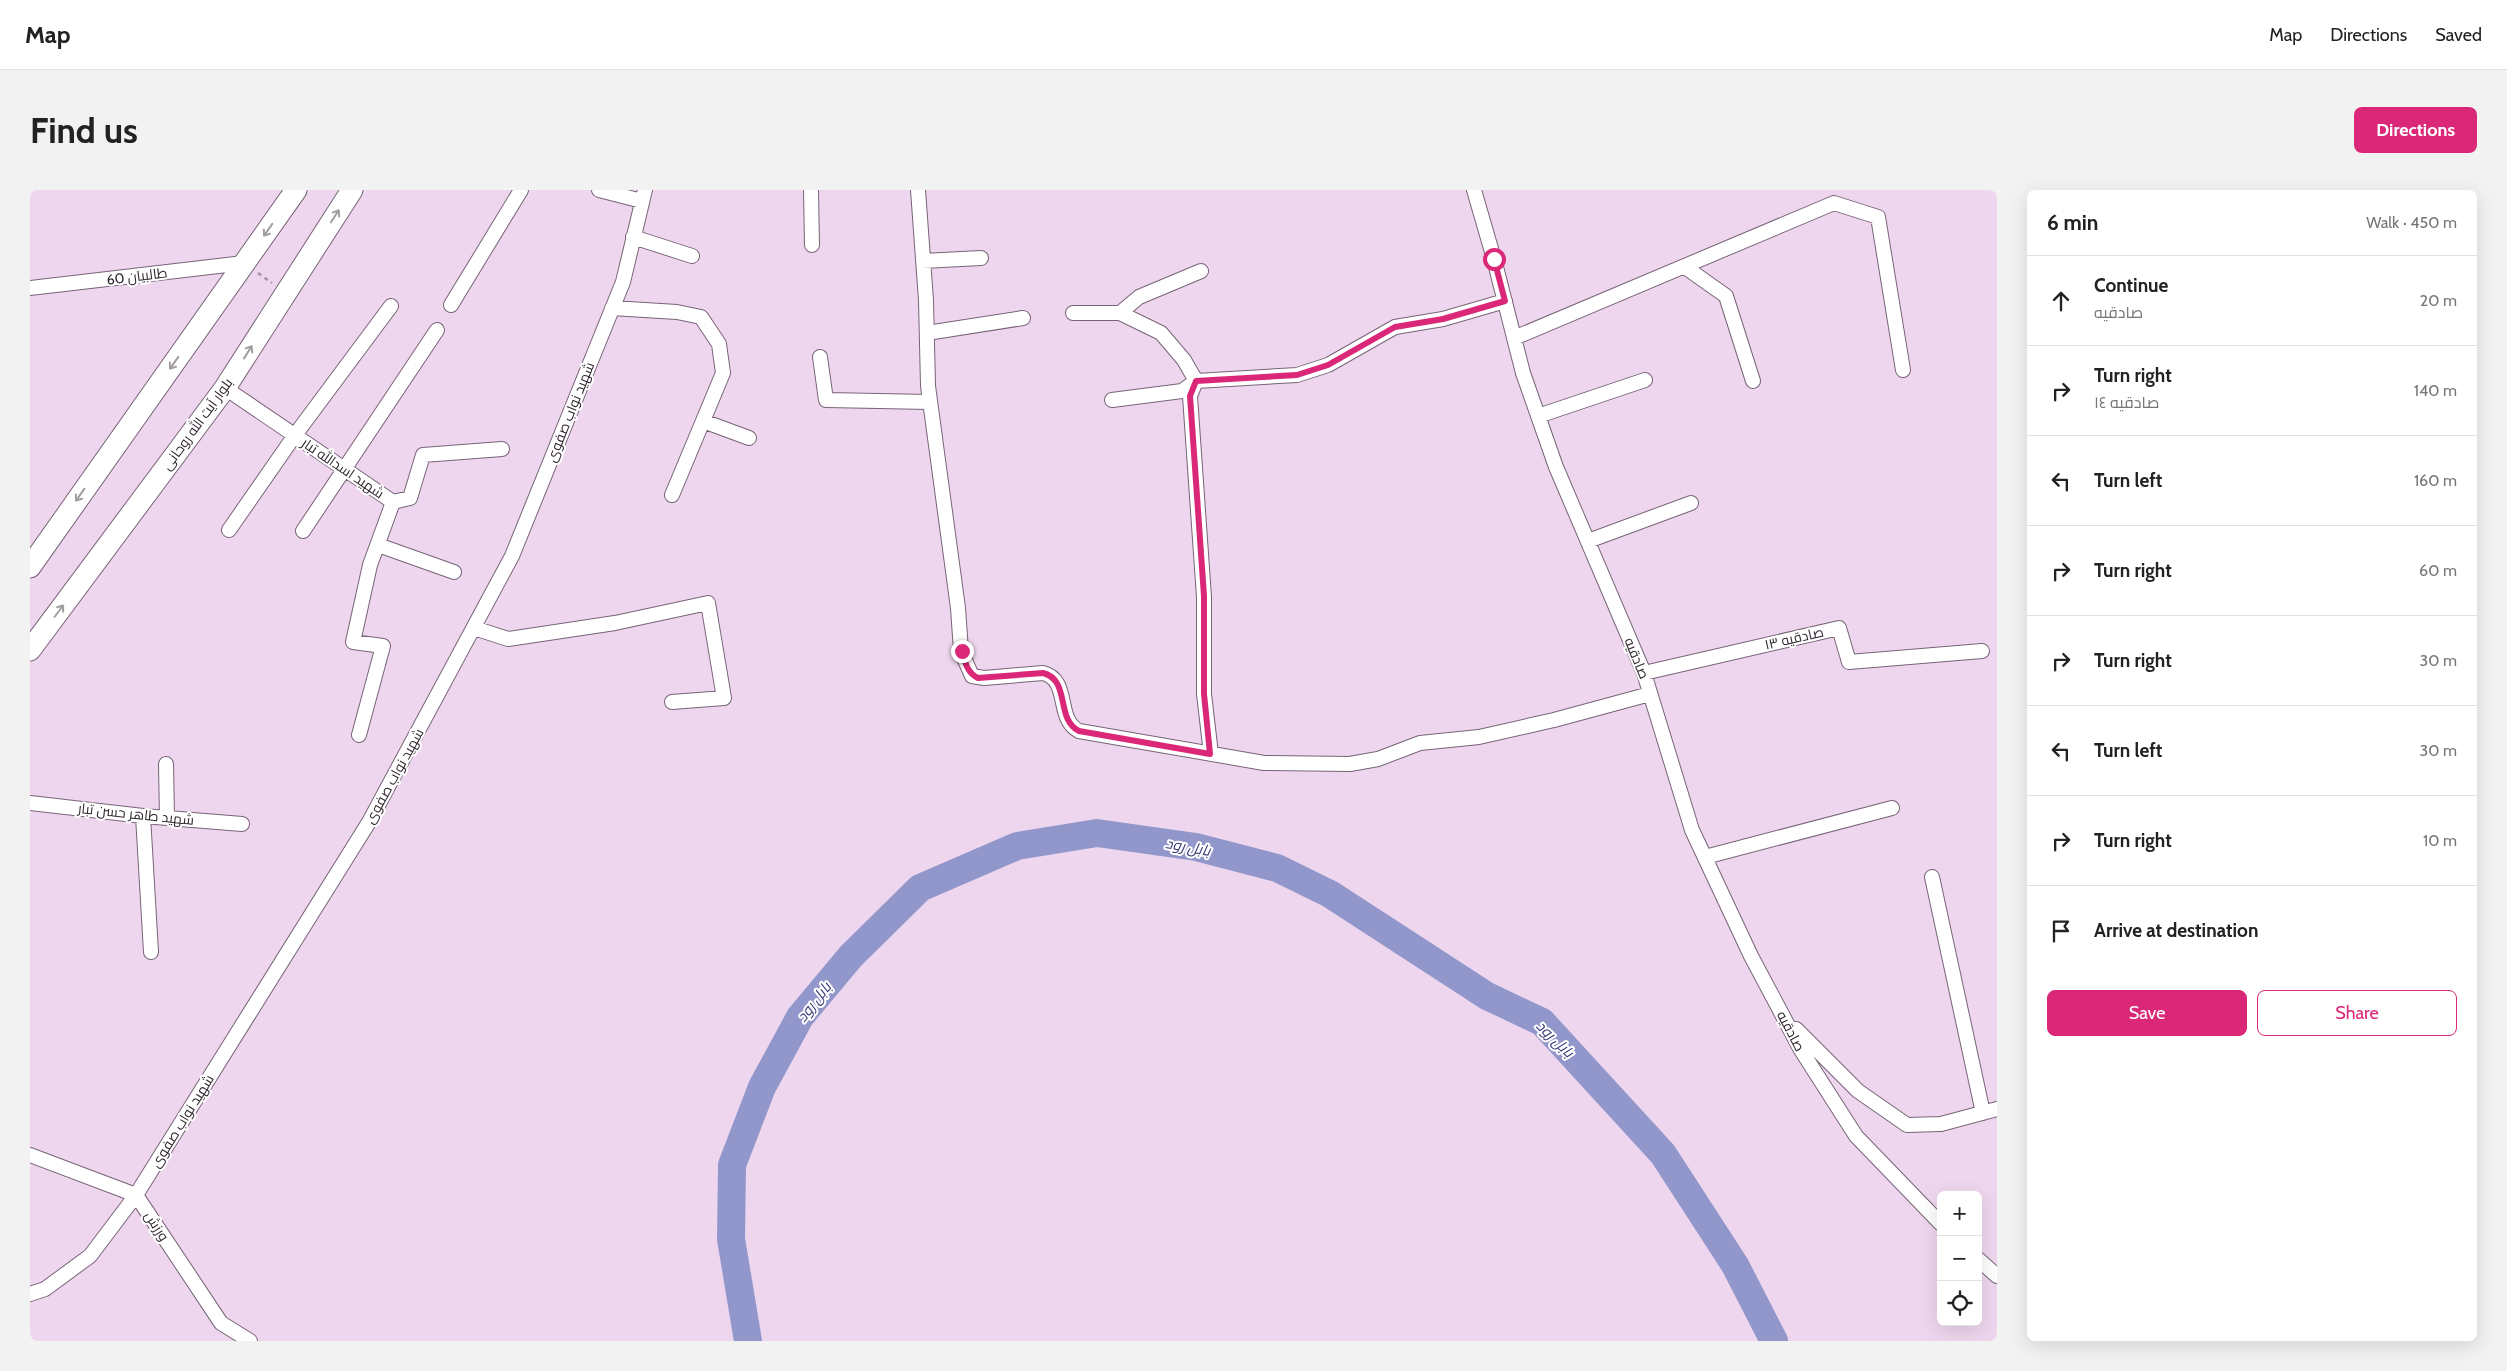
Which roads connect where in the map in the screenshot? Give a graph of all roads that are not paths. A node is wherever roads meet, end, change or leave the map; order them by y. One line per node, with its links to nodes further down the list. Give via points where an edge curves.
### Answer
1 (296, 190): 14 (main road, one-way to 14)
2 (352, 190): 33 (main road, بلوار آیت الله روحانی, one-way to 2)
3 (521, 190): 19 (street)
4 (599, 190): 8 (street)
5 (811, 190): 10 (street)
6 (918, 190): 13 (street)
7 (1474, 190): 18 (street, صادقیه)
8 (643, 195): 9 (street, شهید نواب صفوی)
9 (633, 237): 11 (street); 21 (street, شهید نواب صفوی, via 623,282)
10 (812, 245)
11 (692, 256)
12 (980, 258): 13 (street)
13 (923, 261): 26 (street)
14 (244, 263): 17 (street, طالبیان 60); 49 (main road, one-way to 49)
15 (1685, 267): 27 (street); 29 (street, via 1834,203 1878,216); 32 (street, via 1726,296)
16 (1201, 271): 23 (street, via 1139,297)
17 (30, 288)
18 (1505, 301): 27 (street, صادقیه); 31 (street, via 1443,319 1395,327 1328,365 1297,375)
19 (451, 305)
20 (391, 306): 38 (street)
21 (612, 308): 37 (street, via 677,312 701,317 719,344 723,373); 51 (street, شهید نواب صفوی, via 512,556)
22 (1073, 313): 23 (street)
23 (1120, 313): 31 (street, via 1161,333 1184,360)
24 (1022, 318): 26 (street)
25 (437, 330): 41 (street)
26 (927, 333): 35 (street)
27 (1514, 338): 36 (street, صادقیه)
28 (820, 357): 35 (street, via 826,400)
29 (1903, 370)
30 (1645, 380): 36 (street)
31 (1196, 381): 34 (street, via 1182,390); 58 (street, via 1190,396 1204,596 1204,694)
32 (1753, 381)
33 (225, 388): 38 (street, شهید اسدالله تبار); 52 (main road, بلوار آیت الله روحانی, one-way to 33)
34 (1112, 400)
35 (930, 402): 58 (street, via 962,651 972,676 1050,674 1058,686 1064,712 1074,729)
36 (1538, 416): 47 (street, صادقیه)
37 (703, 421): 39 (street); 42 (street)
38 (295, 435): 41 (street, شهید اسدالله تبار); 45 (street)
39 (749, 438)
40 (502, 449): 43 (street, شهید اسدالله تبار, via 423,455 410,498)
41 (345, 470): 43 (street, شهید اسدالله تبار); 46 (street)
42 (672, 495)
43 (393, 502): 48 (street)
44 (1691, 503): 47 (street)
45 (229, 530)
46 (304, 531)
47 (1588, 540): 54 (street, صادقیه)
48 (378, 545): 50 (street); 57 (street, via 370,565 354,642 383,646)
49 (30, 567)
50 (454, 572)
51 (474, 628): 56 (street, via 508,639 708,603 724,698); 72 (street, شهید نواب صفوی, via 369,822)
52 (30, 650)
53 (1982, 651): 54 (street, صادقیه ۱۳, via 1849,662 1839,628)
54 (1644, 673): 55 (street, صادقیه)
55 (1650, 694): 58 (street, via 1479,737 1420,743 1378,759 1350,764 1264,763); 65 (street, صادقیه, via 1692,830)
56 (672, 702)
57 (359, 735)
58 (1210, 754)
59 (166, 764): 63 (street)
60 (30, 803): 62 (street, شهید طاهر حسن تبار)
61 (1892, 808): 65 (street)
62 (143, 816): 63 (street, شهید طاهر حسن تبار); 67 (street)
63 (166, 818): 64 (street, شهید طاهر حسن تبار)
64 (242, 824)
65 (1705, 858): 68 (street, صادقیه)
66 (1932, 877): 70 (street)
67 (151, 952)
68 (1783, 1016): 70 (street, via 1858,1091 1907,1125 1941,1124); 73 (street, صادقیه, via 1856,1136)
69 (1997, 1109): 70 (street)
70 (1983, 1112)
71 (30, 1155): 72 (street)
72 (136, 1195): 76 (street, شهید نواب صفوی, via 90,1256 44,1289); 77 (street, ورزش, via 221,1323)
73 (1937, 1220)
74 (1982, 1263): 75 (street)
75 (1997, 1276)
76 (30, 1294)
77 (250, 1341)

